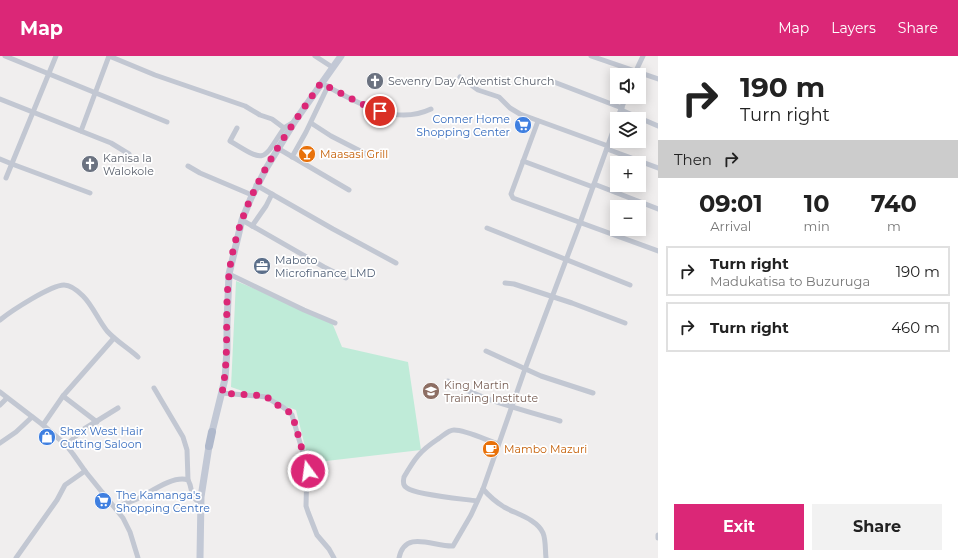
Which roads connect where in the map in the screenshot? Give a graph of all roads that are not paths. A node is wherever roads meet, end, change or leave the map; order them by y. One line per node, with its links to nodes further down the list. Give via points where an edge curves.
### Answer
1 (5, 56): 11 (street)
2 (56, 56): 11 (street)
3 (109, 56): 17 (street); 30 (street, via 245,106)
4 (315, 56): 8 (street)
5 (341, 56): 8 (main road)
6 (591, 56): 9 (street)
7 (643, 56): 10 (street)
8 (332, 67): 16 (main road)
9 (622, 68)
10 (637, 68)
11 (49, 74): 17 (street); 22 (street)
12 (646, 76): 14 (street)
13 (460, 77): 26 (street, via 478,90 499,96 514,111)
14 (658, 79)
15 (554, 82): 21 (street)
16 (324, 84): 20 (street, via 370,108 389,113 421,114); 24 (main road); 27 (street)
17 (95, 92): 25 (street); 31 (street)
18 (0, 99): 22 (street)
19 (623, 104): 21 (street)
20 (431, 109)
21 (621, 109): 23 (street); 28 (street)
22 (33, 112): 31 (street); 40 (street)
23 (620, 112)
24 (295, 121): 30 (street); 34 (main road)
25 (167, 122)
26 (538, 122): 33 (street); 39 (street)
27 (311, 123): 36 (street); 37 (street, via 335,139)
28 (658, 126)
29 (237, 128): 30 (street, via 230,141 254,156 262,156 266,155)
30 (284, 128)
31 (81, 131): 35 (street, via 111,143)
32 (610, 140): 33 (street)
33 (607, 148): 42 (street); 45 (street)
34 (279, 149): 36 (street); 44 (main road)
35 (128, 154)
36 (292, 157): 46 (street)
37 (372, 157)
38 (0, 158): 40 (street)
39 (523, 161): 45 (street); 52 (street, via 511,194 513,198)
40 (12, 164): 43 (street); 47 (street)
41 (188, 166): 49 (street)
42 (658, 168)
43 (6, 178)
44 (256, 185): 48 (street); 49 (main road)
45 (594, 185): 50 (street); 52 (street)
46 (349, 190)
47 (90, 193)
48 (272, 194): 53 (street); 57 (street)
49 (252, 195): 51 (main road)
50 (658, 209)
51 (242, 220): 53 (street); 58 (main road)
52 (580, 223): 55 (street); 56 (street)
53 (252, 226): 59 (street)
54 (487, 228): 56 (street)
55 (658, 251)
56 (566, 260): 61 (street); 62 (street)
57 (396, 262)
58 (229, 274): 64 (street); 73 (main road, via 226,323 228,350)
59 (346, 278)
60 (505, 283): 62 (street)
61 (630, 285)
62 (552, 296): 65 (street); 69 (street)
63 (0, 320): 66 (street, via 52,288 64,285 88,301)
64 (335, 323)
65 (625, 323)
66 (114, 338): 68 (street); 75 (street)
67 (486, 351): 69 (street)
68 (138, 357)
69 (525, 369): 74 (street); 78 (street)
70 (448, 381): 78 (street)
71 (154, 388): 90 (street, via 183,437 187,450)
72 (0, 392): 76 (street)
73 (222, 393): 84 (main road); 100 (street, via 267,396 270,401 292,415 307,467 306,506 317,535)
74 (593, 393)
75 (63, 396): 82 (street); 83 (street)
76 (7, 398): 77 (street); 80 (street)
77 (0, 405)
78 (512, 407): 81 (street); 86 (street)
79 (118, 408): 82 (street)
80 (32, 417): 83 (street); 85 (street)
81 (560, 421)
82 (97, 422): 87 (street, via 84,429)
83 (42, 425): 87 (street)
84 (212, 432): 88 (main road)
85 (0, 443)
86 (498, 444): 91 (street); 92 (street, via 465,432 450,431 419,453 404,477 404,486 413,491)
87 (66, 445): 89 (street)
88 (209, 446): 93 (main road)
89 (85, 471): 94 (street); 97 (street, via 65,485)
90 (188, 480): 93 (street, via 193,498); 94 (street, via 181,479 165,484)
91 (483, 489): 92 (street); 102 (street, via 502,506 540,528 545,540)
92 (477, 501): 101 (street, via 455,545 412,542 404,546)
93 (201, 503): 99 (main road)
94 (115, 507): 98 (street, via 130,532)
95 (658, 535): 96 (street)
96 (658, 538)
97 (16, 558)
98 (138, 558)
99 (200, 558)
100 (334, 558)
101 (399, 558)
102 (546, 558)

